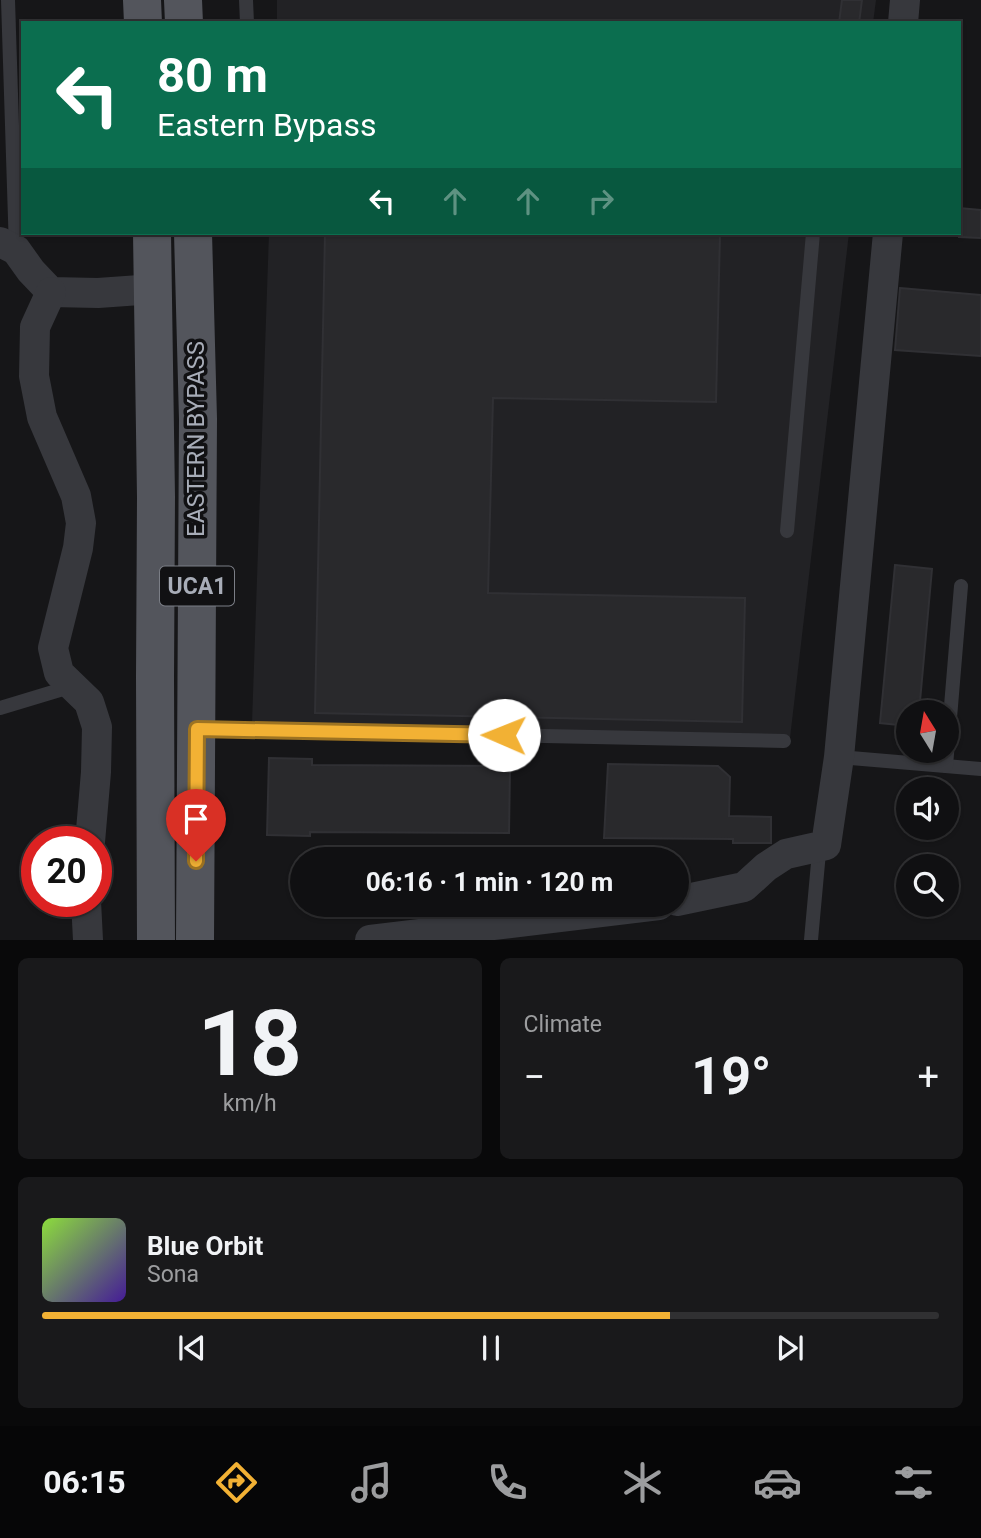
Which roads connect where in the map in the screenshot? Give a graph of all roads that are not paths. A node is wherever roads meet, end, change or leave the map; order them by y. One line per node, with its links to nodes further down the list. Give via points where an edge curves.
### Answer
1 (8, 0): 14 (lane)
2 (142, 0): 6 (main road)
3 (183, 0): 7 (main road)
4 (246, 0): 8 (lane)
5 (905, 0): 9 (street)
6 (143, 21)
7 (184, 21)
8 (247, 21)
9 (904, 21)
10 (152, 235): 15 (main road, EASTERN BYPASS / UCA1)
11 (193, 235): 21 (main road, EASTERN BYPASS / UCA1)
12 (813, 235): 17 (lane)
13 (888, 235): 23 (street)
14 (8, 246): 16 (street)
15 (154, 289): 16 (street); 32 (main road, EASTERN BYPASS / UCA1)
16 (51, 292): 19 (street, via 35,327 34,376 42,417 76,496 81,523 53,648 59,673)
17 (787, 531)
18 (961, 586): 24 (lane)
19 (73, 687): 20 (lane); 26 (street, via 89,702 97,727)
20 (0, 708)
21 (197, 729): 22 (lane); 33 (main road, EASTERN BYPASS / UCA1)
22 (784, 741)
23 (839, 757): 24 (lane); 27 (street)
24 (946, 766): 25 (lane)
25 (981, 769)
26 (91, 826)
27 (826, 845): 28 (street, via 786,854 744,887); 35 (lane, via 819,852)
28 (689, 898)
29 (87, 917): 31 (street)
30 (560, 917): 34 (street)
31 (88, 940)
32 (156, 940)
33 (195, 940)
34 (370, 940)
35 (811, 940)

